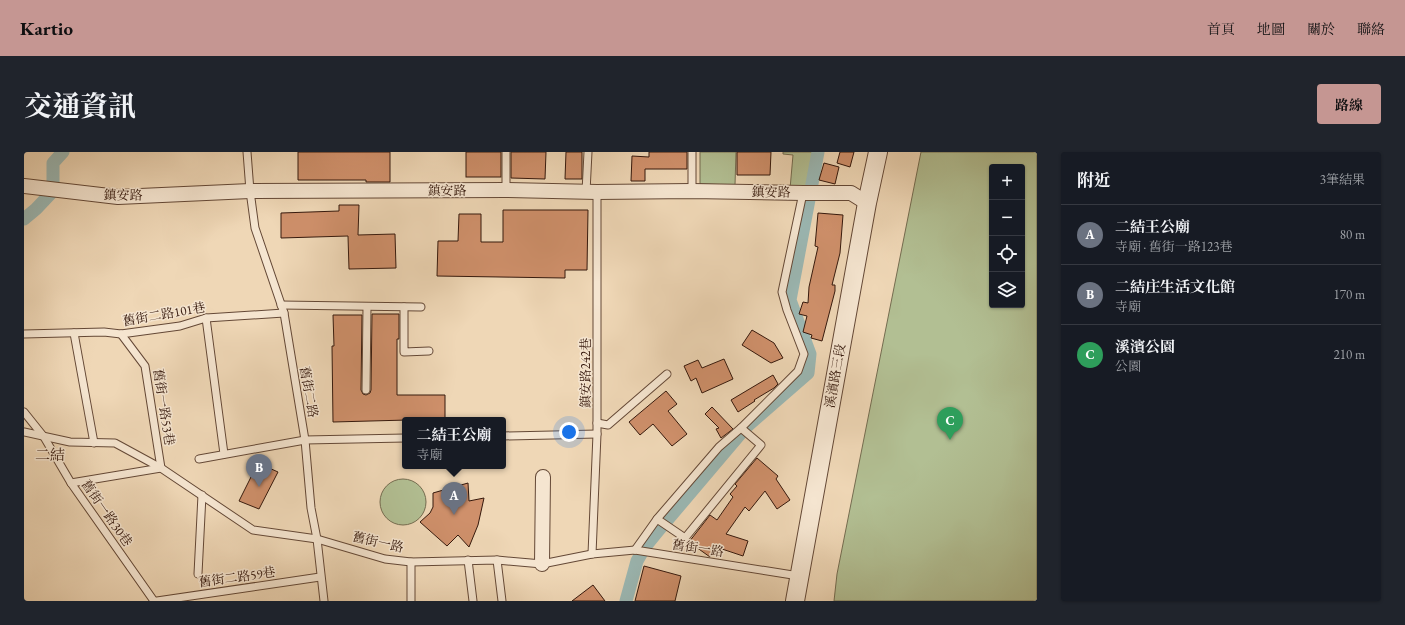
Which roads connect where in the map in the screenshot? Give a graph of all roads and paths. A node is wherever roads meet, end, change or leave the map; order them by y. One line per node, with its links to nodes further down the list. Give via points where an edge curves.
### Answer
1 (247, 152): 8 (lane, 舊街二路)
2 (506, 152): 7 (lane)
3 (588, 152): 10 (lane, 鎮安路242巷)
4 (692, 152): 9 (lane)
5 (878, 152): 12 (street, 溪濱路三段)
6 (29, 187): 8 (street, 鎮安路, via 118,196)
7 (506, 190): 8 (street, 鎮安路); 10 (street, 鎮安路)
8 (250, 191): 13 (lane, 舊街二路, via 254,228)
9 (692, 191): 10 (street, 鎮安路); 11 (street, 鎮安路)
10 (592, 192): 26 (lane, 鎮安路242巷)
11 (803, 193): 12 (street, 鎮安路, via 851,193); 27 (lane, via 782,292 804,354 798,371)
12 (867, 203): 50 (street, 溪濱路三段)
13 (281, 305): 14 (lane); 17 (lane, 舊街二路)
14 (367, 307): 15 (lane); 24 (lane)
15 (404, 307): 16 (lane); 22 (lane, via 404,352)
16 (421, 307)
17 (284, 313): 18 (lane, 舊街二路101巷); 33 (lane, 舊街二路)
18 (206, 318): 21 (lane, 舊街二路101巷, via 180,326); 35 (lane)
19 (74, 333): 20 (lane, 舊街二路101巷); 21 (lane, 舊街二路101巷); 34 (lane)
20 (24, 334)
21 (121, 334): 37 (lane, 舊街一路53巷, via 146,366)
22 (429, 352)
23 (667, 374): 26 (lane, via 608,426)
24 (366, 390)
25 (24, 412): 31 (lane, 舊街一路30巷)
26 (597, 423): 29 (lane, 鎮安路242巷)
27 (741, 428): 41 (lane, via 719,447); 41 (lane, via 761,445 685,538)
28 (24, 432): 31 (lane, 舊街一路)
29 (597, 434): 30 (lane); 44 (lane, 鎮安路242巷)
30 (506, 436)
31 (44, 437): 34 (lane, 舊街一路); 39 (lane, 舊街一路30巷)
32 (402, 438): 33 (lane)
33 (305, 440): 35 (lane); 42 (lane, 舊街二路, via 311,508)
34 (94, 443): 37 (lane, 舊街一路, via 114,443)
35 (224, 454): 36 (lane)
36 (199, 459)
37 (161, 468): 39 (lane); 40 (lane, 舊街一路)
38 (543, 477): 48 (street)
39 (71, 483): 52 (lane, 舊街一路30巷)
40 (202, 495): 42 (lane, 舊街一路, via 253,530); 49 (lane)
41 (657, 519): 43 (lane)
42 (317, 539): 47 (lane, 舊街一路, via 385,559); 51 (lane, 舊街二路)
43 (635, 550): 44 (lane, 舊街一路); 50 (lane, 舊街一路)
44 (592, 554): 48 (lane, 舊街一路)
45 (468, 560): 46 (lane, 舊街一路); 47 (lane, 舊街一路); 56 (lane)
46 (497, 560): 48 (lane, 舊街一路); 57 (lane)
47 (411, 562): 55 (lane)
48 (542, 564)
49 (198, 574)
50 (798, 576): 58 (street, 溪濱路三段)
51 (320, 577): 53 (lane, 舊街二路59巷); 54 (lane, 舊街二路)
52 (154, 601)
53 (157, 601)
54 (324, 601)
55 (411, 601)
56 (473, 601)
57 (502, 601)
58 (795, 601)

